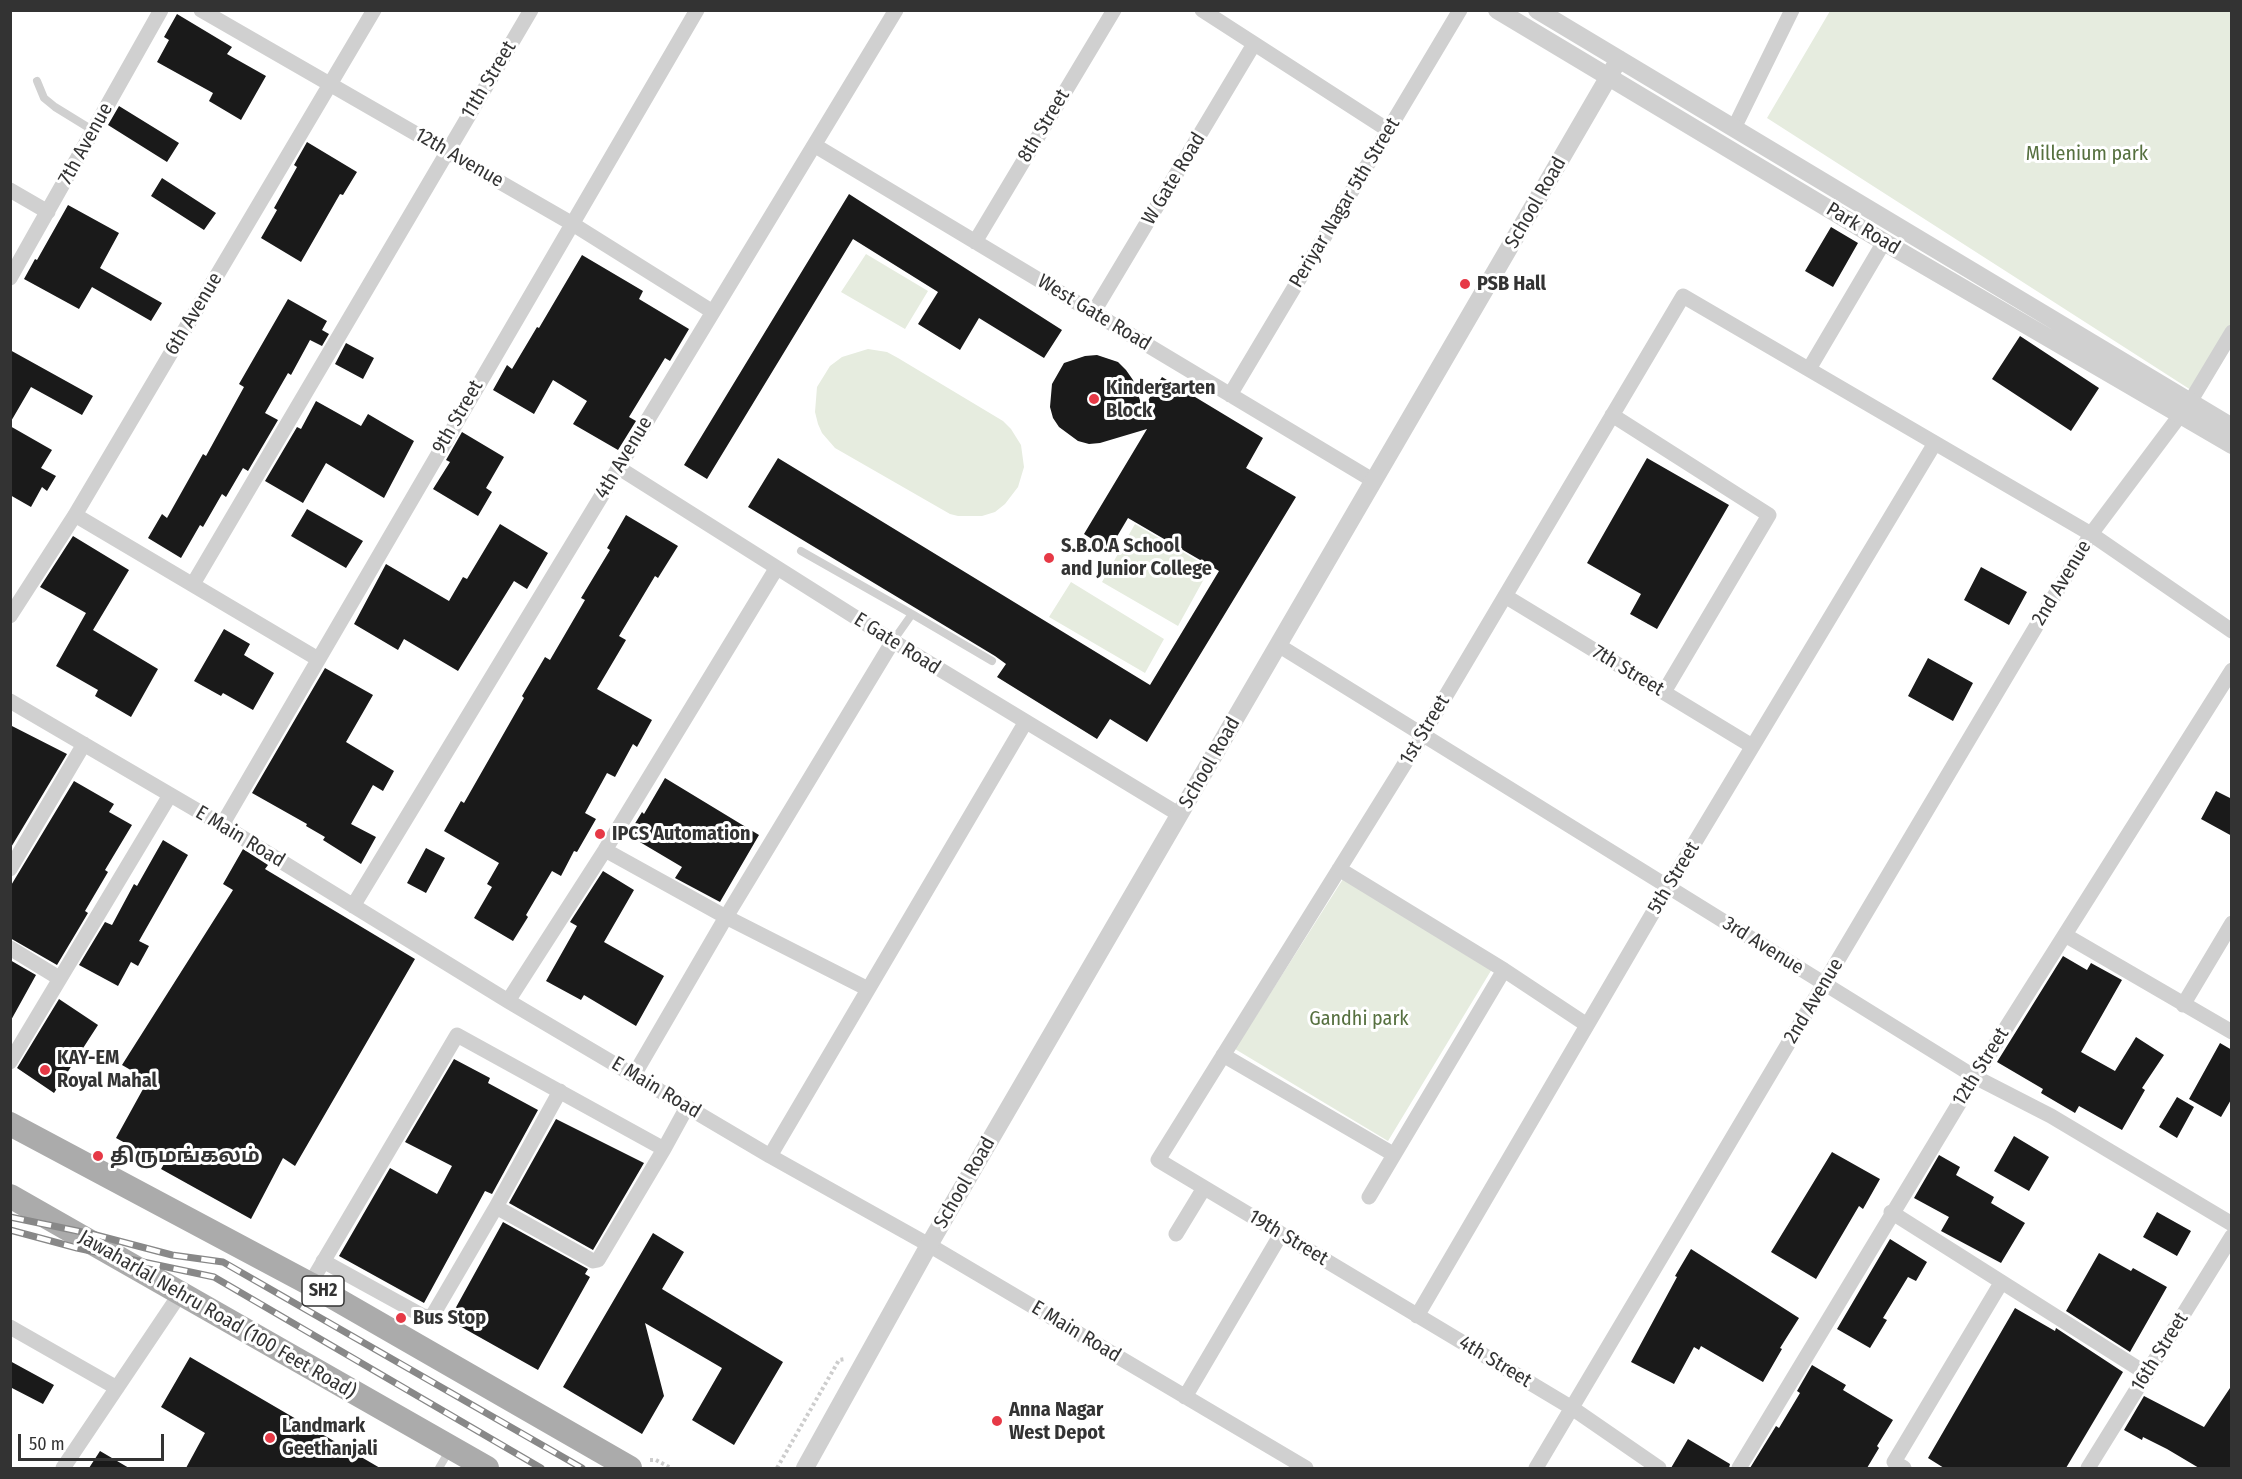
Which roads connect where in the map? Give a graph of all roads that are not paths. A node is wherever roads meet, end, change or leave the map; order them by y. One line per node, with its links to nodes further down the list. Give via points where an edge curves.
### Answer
1 (161, 10): 20 (street, 7th Avenue)
2 (201, 10): 17 (street, 12th Avenue)
3 (374, 10): 17 (street, 6th Avenue)
4 (531, 10): 22 (street, 11th Street)
5 (697, 10): 25 (street, 9th Street)
6 (896, 10): 21 (street, 4th Avenue)
7 (1114, 10): 26 (street, 8th Street)
8 (1202, 10): 13 (street)
9 (1460, 10): 19 (street, Periyar Nagar 5th Street)
10 (1497, 10): 15 (street, Park Road)
11 (1537, 10): 14 (street, Park Road)
12 (1792, 10): 18 (street)
13 (1254, 44): 19 (street); 30 (street, W Gate Road)
14 (1619, 59): 15 (street, School Road); 18 (street, Park Road)
15 (1609, 77): 27 (street, Park Road); 40 (street, School Road)
16 (38, 81): 20 (lane, via 45,98 55,107)
17 (330, 83): 22 (street, 12th Avenue); 41 (street, 6th Avenue)
18 (1734, 128): 34 (street, Park Road)
19 (1388, 130): 33 (street, Periyar Nagar 5th Street)
20 (94, 131): 24 (street, 7th Avenue)
21 (814, 144): 26 (street, West Gate Road); 29 (street, 4th Avenue)
22 (447, 150): 25 (street, 12th Avenue); 45 (street, 11th Street)
23 (10, 190): 24 (street)
24 (48, 212): 28 (street, 7th Avenue)
25 (571, 223): 29 (street, 12th Avenue); 52 (street, 9th Street)
26 (975, 242): 30 (street, West Gate Road)
27 (1884, 242): 32 (street); 34 (street, Park Road)
28 (10, 278)
29 (713, 312): 39 (street, 4th Avenue)
30 (1093, 313): 33 (street, West Gate Road)
31 (2232, 332): 34 (street, 2nd Avenue)
32 (1809, 369): 35 (street, 1st Street, via 1683,296); 37 (street)
33 (1230, 395): 40 (street, West Gate Road)
34 (2186, 409): 36 (street, Park Road); 38 (street, Park Road); 42 (street, 2nd Avenue)
35 (1612, 415): 46 (street, 1st Street); 55 (street, via 1769,515)
36 (2232, 427)
37 (1935, 443): 42 (street); 60 (street, 5th Street)
38 (2232, 445)
39 (619, 468): 44 (street, E Gate Road); 68 (street, 4th Avenue)
40 (1374, 481): 51 (street, School Road)
41 (75, 515): 45 (street); 48 (street, 6th Avenue)
42 (2091, 534): 49 (street); 75 (street, 2nd Avenue)
43 (801, 551): 47 (lane)
44 (776, 569): 50 (street, E Gate Road); 64 (street)
45 (193, 584): 52 (street)
46 (1504, 596): 55 (street, 7th Street); 58 (street, 1st Street)
47 (912, 614): 50 (lane); 53 (lane)
48 (10, 616)
49 (2232, 631)
50 (893, 641): 57 (street, E Gate Road); 69 (street)
51 (1278, 645): 58 (street, 3rd Avenue); 62 (street, School Road)
52 (318, 659): 63 (street, 9th Street)
53 (992, 661)
54 (2232, 670): 71 (street, 12th Street)
55 (1664, 692): 60 (street, 7th Street)
56 (10, 701): 59 (street, E Main Road)
57 (1025, 723): 62 (street, E Gate Road); 76 (street)
58 (1422, 735): 66 (street, 1st Street); 67 (street, 3rd Avenue)
59 (84, 744): 61 (street, E Main Road); 65 (street)
60 (1752, 746): 67 (street, 5th Street)
61 (170, 795): 63 (street, E Main Road); 74 (street)
62 (1179, 815): 101 (street, School Road)
63 (222, 825): 68 (street, E Main Road)
64 (605, 850): 69 (street); 77 (street)
65 (10, 869)
66 (1339, 869): 73 (street); 81 (street, 1st Street)
67 (1668, 887): 75 (street, 3rd Avenue); 79 (street, 5th Street)
68 (353, 906): 77 (street, E Main Road)
69 (726, 916): 76 (street); 83 (street)
70 (2232, 922): 78 (street)
71 (2065, 934): 78 (street); 84 (street, 12th Street)
72 (10, 948): 74 (street)
73 (1504, 970): 79 (street); 89 (street)
74 (60, 978): 82 (street)
75 (1824, 984): 84 (street, 3rd Avenue); 111 (street, 2nd Avenue)
76 (868, 989): 90 (street)
77 (508, 1001): 83 (street, E Main Road)
78 (2183, 1005): 80 (street)
79 (1587, 1025): 106 (street, 5th Street)
80 (2232, 1032)
81 (1223, 1055): 89 (street); 91 (street, 1st Street)
82 (10, 1062)
83 (634, 1075): 86 (street, E Main Road)
84 (1975, 1077): 96 (street, 12th Street); 97 (street, 3rd Avenue, via 2051,1116)
85 (560, 1091): 88 (street); 95 (street); 102 (street, via 457,1035)
86 (687, 1107): 88 (street); 90 (street, E Main Road)
87 (10, 1124): 104 (main road, SH2)
88 (664, 1149): 95 (street, via 598,1260 593,1261)
89 (1394, 1154): 94 (street)
90 (770, 1156): 101 (street, E Main Road)
91 (1158, 1160): 92 (street, 19th Street)
92 (1204, 1188): 98 (street); 99 (street, 19th Street)
93 (10, 1197): 105 (main road, Jawaharlal Nehru Road (100 Feet Road))
94 (1369, 1197)
95 (496, 1207): 102 (street, via 430,1317)
96 (1892, 1212): 103 (street); 121 (street, 12th Street)
97 (2232, 1224)
98 (1176, 1234)
99 (1281, 1234): 106 (street, 19th Street); 110 (street)
100 (2232, 1236): 108 (street, 16th Street)
101 (929, 1245): 110 (street, E Main Road); 117 (street, School Road)
102 (323, 1262): 104 (street)
103 (2001, 1283): 108 (street); 122 (street, via 1894,1462)
104 (310, 1284): 116 (main road, SH2)
105 (180, 1294): 109 (street); 112 (main road, Jawaharlal Nehru Road (100 Feet Road))
106 (1417, 1316): 111 (street, 4th Street)
107 (10, 1327): 109 (street)
108 (2146, 1374): 123 (street, 16th Street)
109 (117, 1388): 113 (street)
110 (1185, 1397): 118 (street, E Main Road)
111 (1572, 1408): 119 (street, 2nd Avenue); 120 (street)
112 (451, 1447): 114 (lane); 115 (main road, Jawaharlal Nehru Road (100 Feet Road))
113 (63, 1468)
114 (439, 1468)
115 (487, 1468)
116 (630, 1468)
117 (805, 1468)
118 (1306, 1468)
119 (1536, 1468)
120 (1659, 1468)
121 (1739, 1468)
122 (1904, 1468)
123 (2088, 1468)

